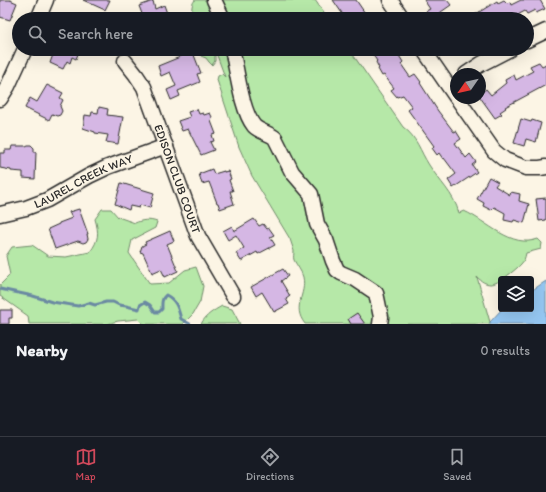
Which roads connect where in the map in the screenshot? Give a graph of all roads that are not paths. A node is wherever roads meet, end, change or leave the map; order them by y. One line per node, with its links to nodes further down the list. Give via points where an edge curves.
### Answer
1 (46, 0): 4 (street)
2 (214, 0): 5 (street)
3 (390, 0): 6 (street)
4 (41, 12)
5 (220, 12)
6 (398, 12)
7 (546, 31): 8 (street)
8 (534, 37)
9 (22, 56): 16 (street)
10 (233, 56): 22 (street, via 252,123 275,138 292,172 311,194 318,224 337,270 376,293 382,317)
11 (428, 56): 15 (street)
12 (496, 56): 14 (street)
13 (125, 61): 18 (street, EDISON CLUB COURT, via 144,86)
14 (475, 68)
15 (450, 85)
16 (0, 99)
17 (463, 104): 19 (street, via 494,151 505,160 526,168)
18 (166, 146): 20 (street, LAUREL CREEK WAY, via 108,167 47,200); 21 (street, EDISON CLUB COURT, via 198,236)
19 (546, 166)
20 (0, 214)
21 (233, 296)
22 (380, 324)

